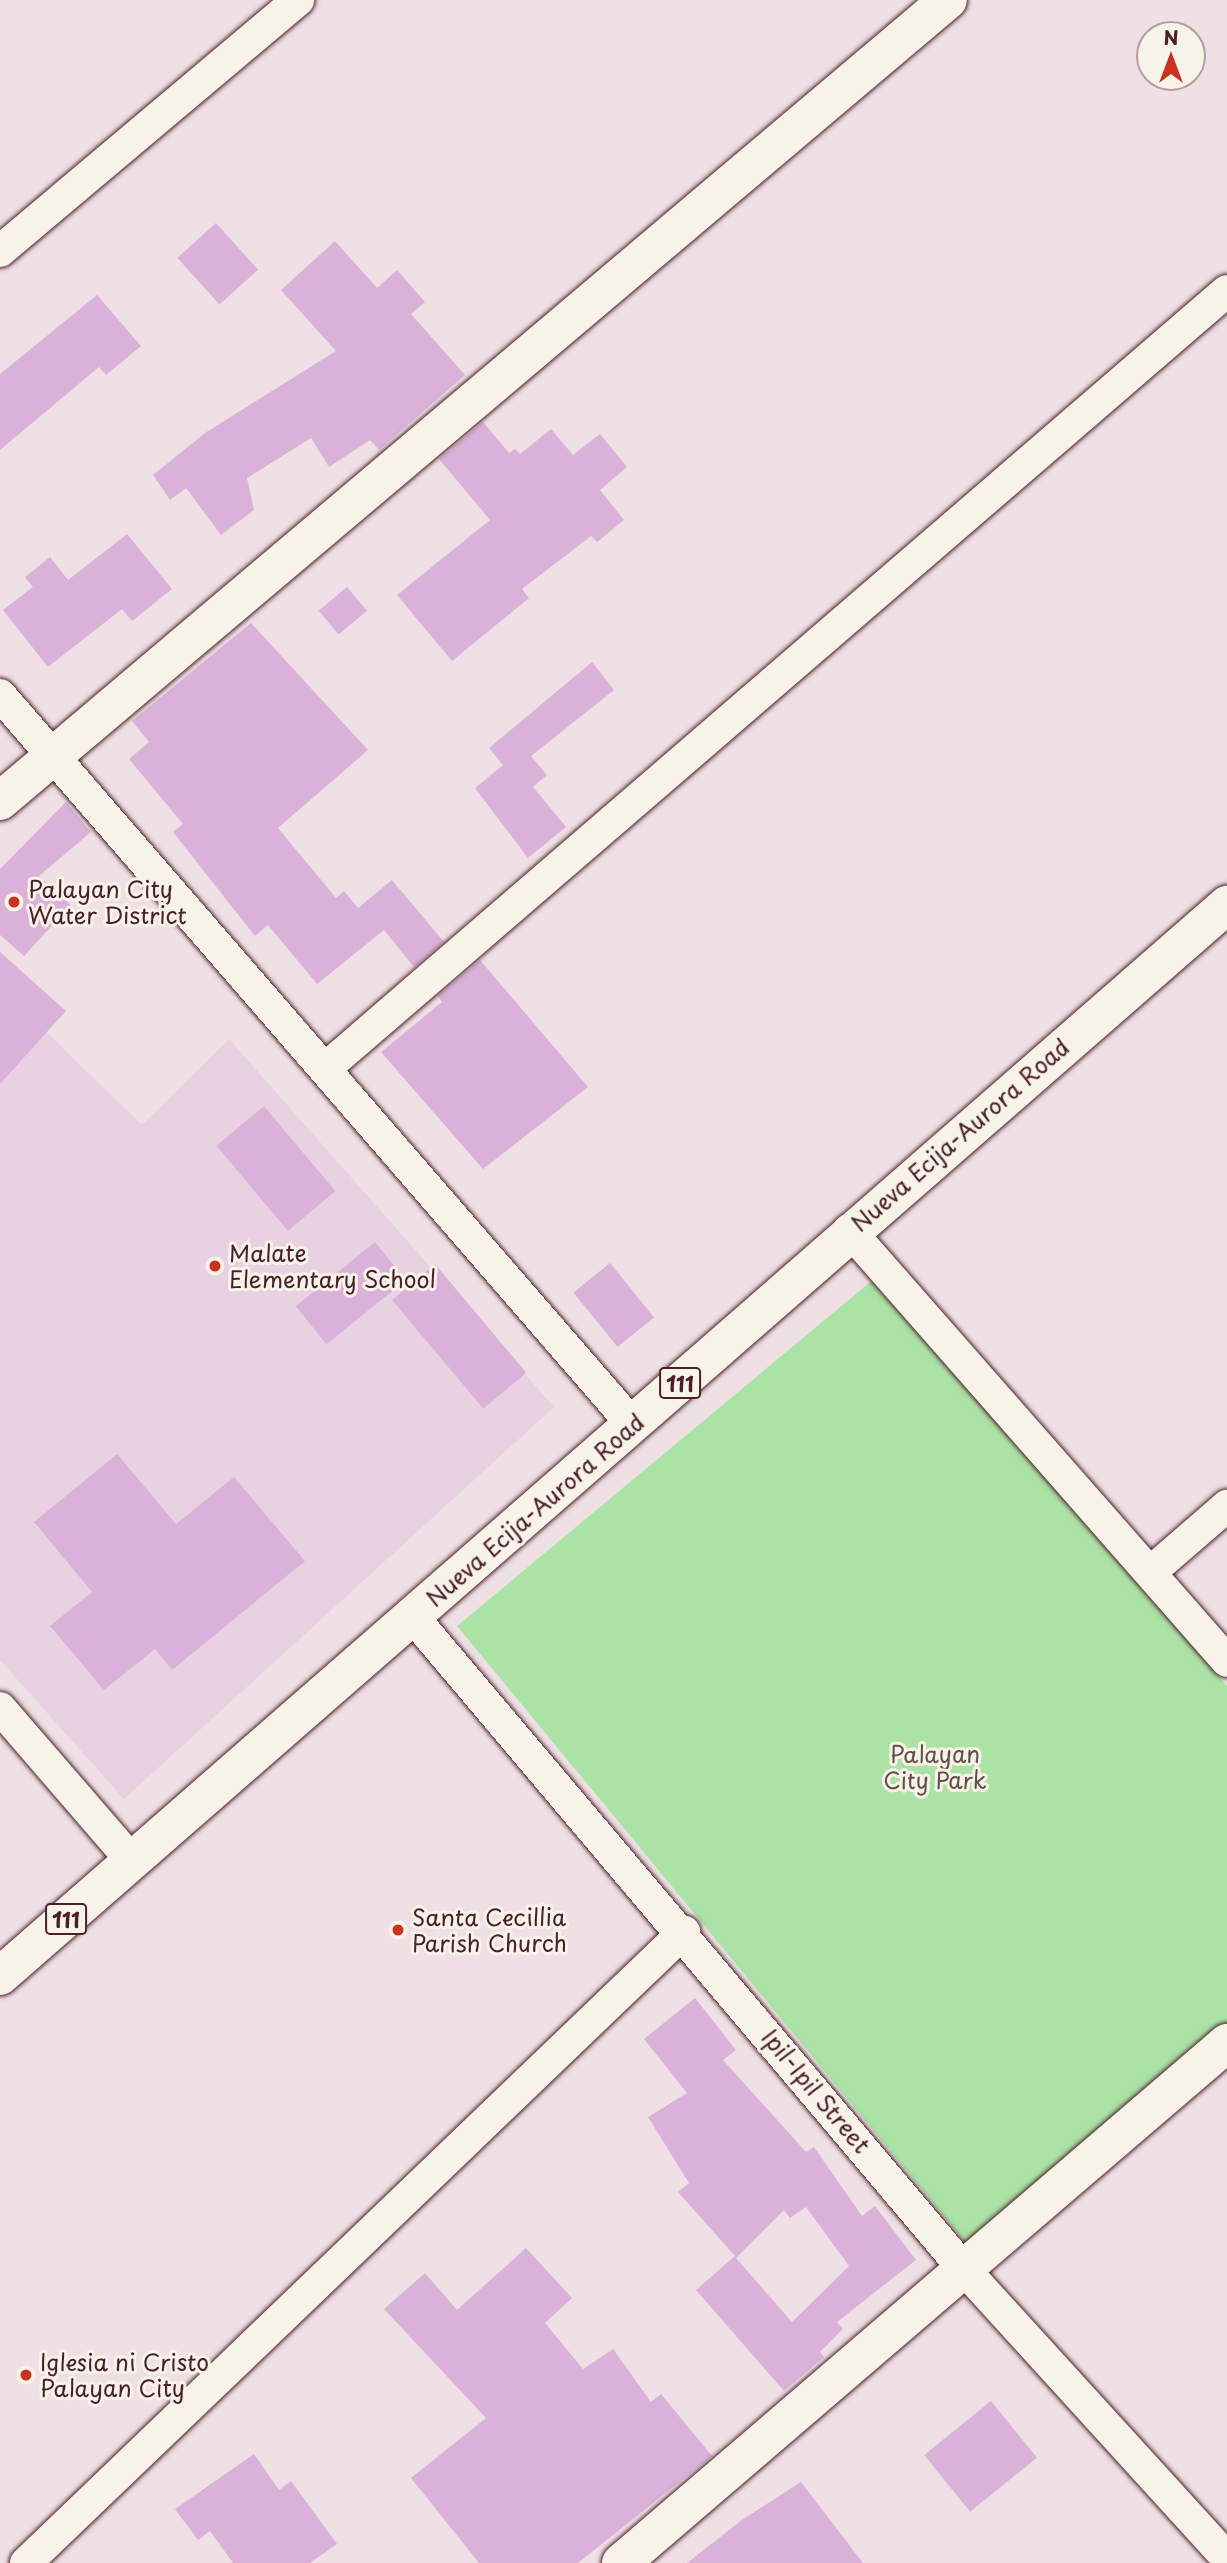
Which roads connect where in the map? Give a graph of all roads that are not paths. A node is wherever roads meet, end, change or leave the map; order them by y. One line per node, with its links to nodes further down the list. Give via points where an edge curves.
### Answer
1 (298, 0): 3 (street)
2 (948, 0): 6 (street)
3 (0, 251)
4 (1227, 291): 9 (street)
5 (0, 695): 6 (street)
6 (52, 757): 7 (street); 9 (street)
7 (0, 801)
8 (1227, 905): 10 (street, Nueva Ecija-Aurora Road / 111)
9 (327, 1067): 11 (street)
10 (849, 1230): 11 (street, Nueva Ecija-Aurora Road / 111); 13 (street)
11 (633, 1425): 14 (street, Nueva Ecija-Aurora Road / 111)
12 (1227, 1506): 13 (street)
13 (1153, 1570): 15 (street)
14 (413, 1616): 17 (street, Nueva Ecija-Aurora Road / 111); 18 (street, Ipil-Ipil Street)
15 (1227, 1661)
16 (0, 1708): 17 (street)
17 (132, 1861): 19 (street, Nueva Ecija-Aurora Road / 111)
18 (684, 1932): 21 (street, Ipil-Ipil Street); 23 (street)
19 (0, 1976)
20 (1227, 2043): 21 (street)
21 (963, 2268): 22 (street, Ipil-Ipil Street); 24 (street)
22 (1227, 2558)
23 (26, 2563)
24 (621, 2563)

